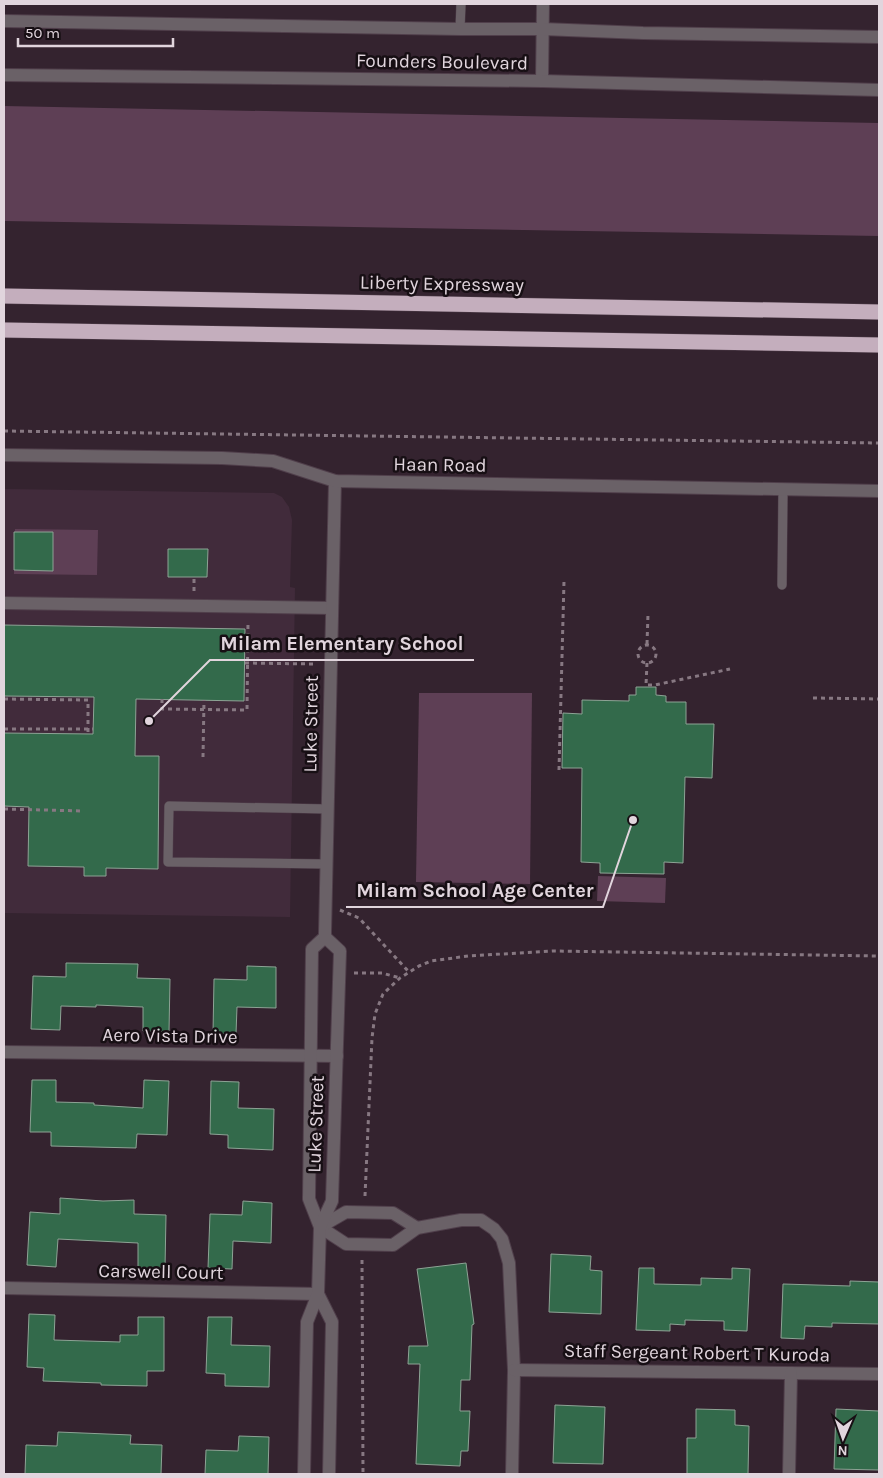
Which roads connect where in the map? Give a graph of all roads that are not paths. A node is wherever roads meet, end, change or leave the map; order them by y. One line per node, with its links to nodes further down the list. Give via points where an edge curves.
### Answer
1 (461, 4): 5 (lane)
2 (543, 4): 4 (street)
3 (4, 22): 5 (street, Founders Boulevard)
4 (542, 28): 5 (street, Founders Boulevard); 6 (street, Founders Boulevard); 8 (street)
5 (460, 29)
6 (879, 38)
7 (4, 75): 8 (street, Founders Boulevard)
8 (542, 81): 9 (street, Founders Boulevard)
9 (879, 90)
10 (4, 296): 11 (highway, Liberty Expressway)
11 (879, 312)
12 (4, 330): 13 (highway)
13 (879, 345)
14 (4, 455): 15 (street, Haan Road, via 274,461)
15 (335, 481): 16 (street, Haan Road); 20 (street, Luke Street)
16 (783, 490): 17 (street, Haan Road); 18 (lane)
17 (879, 491)
18 (782, 585)
19 (4, 603): 20 (street)
20 (332, 608): 21 (street, Luke Street)
21 (328, 809): 22 (street, Luke Street); 22 (lane, via 169,806 168,862)
22 (327, 864): 23 (street, Luke Street)
23 (325, 937): 25 (street, Luke Street, via 312,949); 26 (street, Luke Street, via 340,951)
24 (4, 1052): 25 (street, Aero Vista Drive)
25 (310, 1056): 26 (street, Aero Vista Drive); 27 (street, Luke Street, via 309,1199)
26 (337, 1056): 27 (street, Luke Street, via 332,1200)
27 (320, 1227): 28 (street, via 346,1212 393,1213); 28 (street, via 346,1244 363,1245 393,1245); 30 (street, Luke Street)
28 (417, 1228): 31 (street, via 481,1220 502,1239 509,1263)
29 (4, 1288): 30 (street, Carswell Court)
30 (318, 1294): 34 (street, Luke Street, via 306,1322); 35 (street, Luke Street, via 332,1322)
31 (514, 1370): 32 (street, Staff Sergeant Robert T Kuroda); 36 (street)
32 (791, 1373): 33 (street, Staff Sergeant Robert T Kuroda); 37 (street)
33 (879, 1374)
34 (304, 1474)
35 (329, 1474)
36 (512, 1474)
37 (789, 1474)

